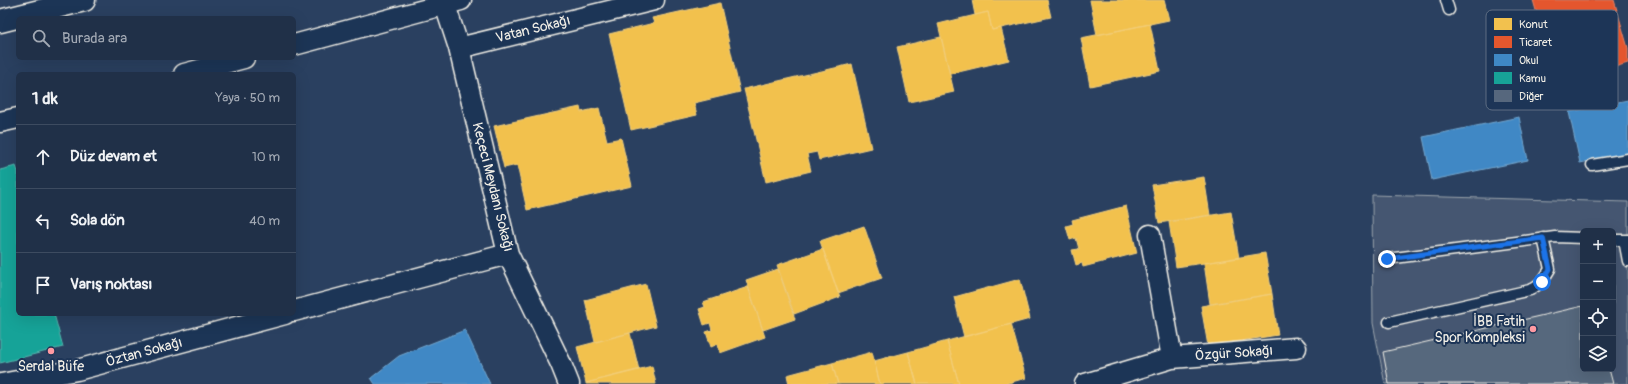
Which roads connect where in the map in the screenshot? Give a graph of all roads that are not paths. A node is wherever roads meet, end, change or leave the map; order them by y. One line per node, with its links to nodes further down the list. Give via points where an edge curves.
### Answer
1 (84, 0): 6 (main road)
2 (654, 0): 10 (street, Vatan Sokağı)
3 (1446, 0): 5 (lane)
4 (450, 2): 9 (street); 10 (street, Keçeci Meydanı Sokağı)
5 (1449, 10)
6 (20, 16)
7 (16, 17): 8 (main road)
8 (0, 21)
9 (296, 44)
10 (459, 48): 21 (street, Keçeci Meydanı Sokağı)
11 (236, 60): 12 (street)
12 (192, 72)
13 (16, 118): 14 (street)
14 (0, 122)
15 (1628, 159): 16 (lane)
16 (1592, 165)
17 (1150, 235): 28 (street)
18 (1543, 238): 19 (lane); 22 (lane); 26 (lane, via 1550,269 1542,282 1530,290)
19 (1580, 238)
20 (1626, 240): 23 (lane)
21 (508, 254): 24 (street); 31 (street, Keçeci Meydanı Sokağı)
22 (1387, 259)
23 (1628, 261)
24 (296, 311)
25 (278, 316): 29 (street, Öztan Sokağı)
26 (1389, 322)
27 (1296, 348): 28 (street, Özgür Sokağı)
28 (1172, 358): 32 (street, Özgür Sokağı)
29 (78, 377): 30 (street, Öztan Sokağı)
30 (1, 384)
31 (569, 384)
32 (1085, 384)

